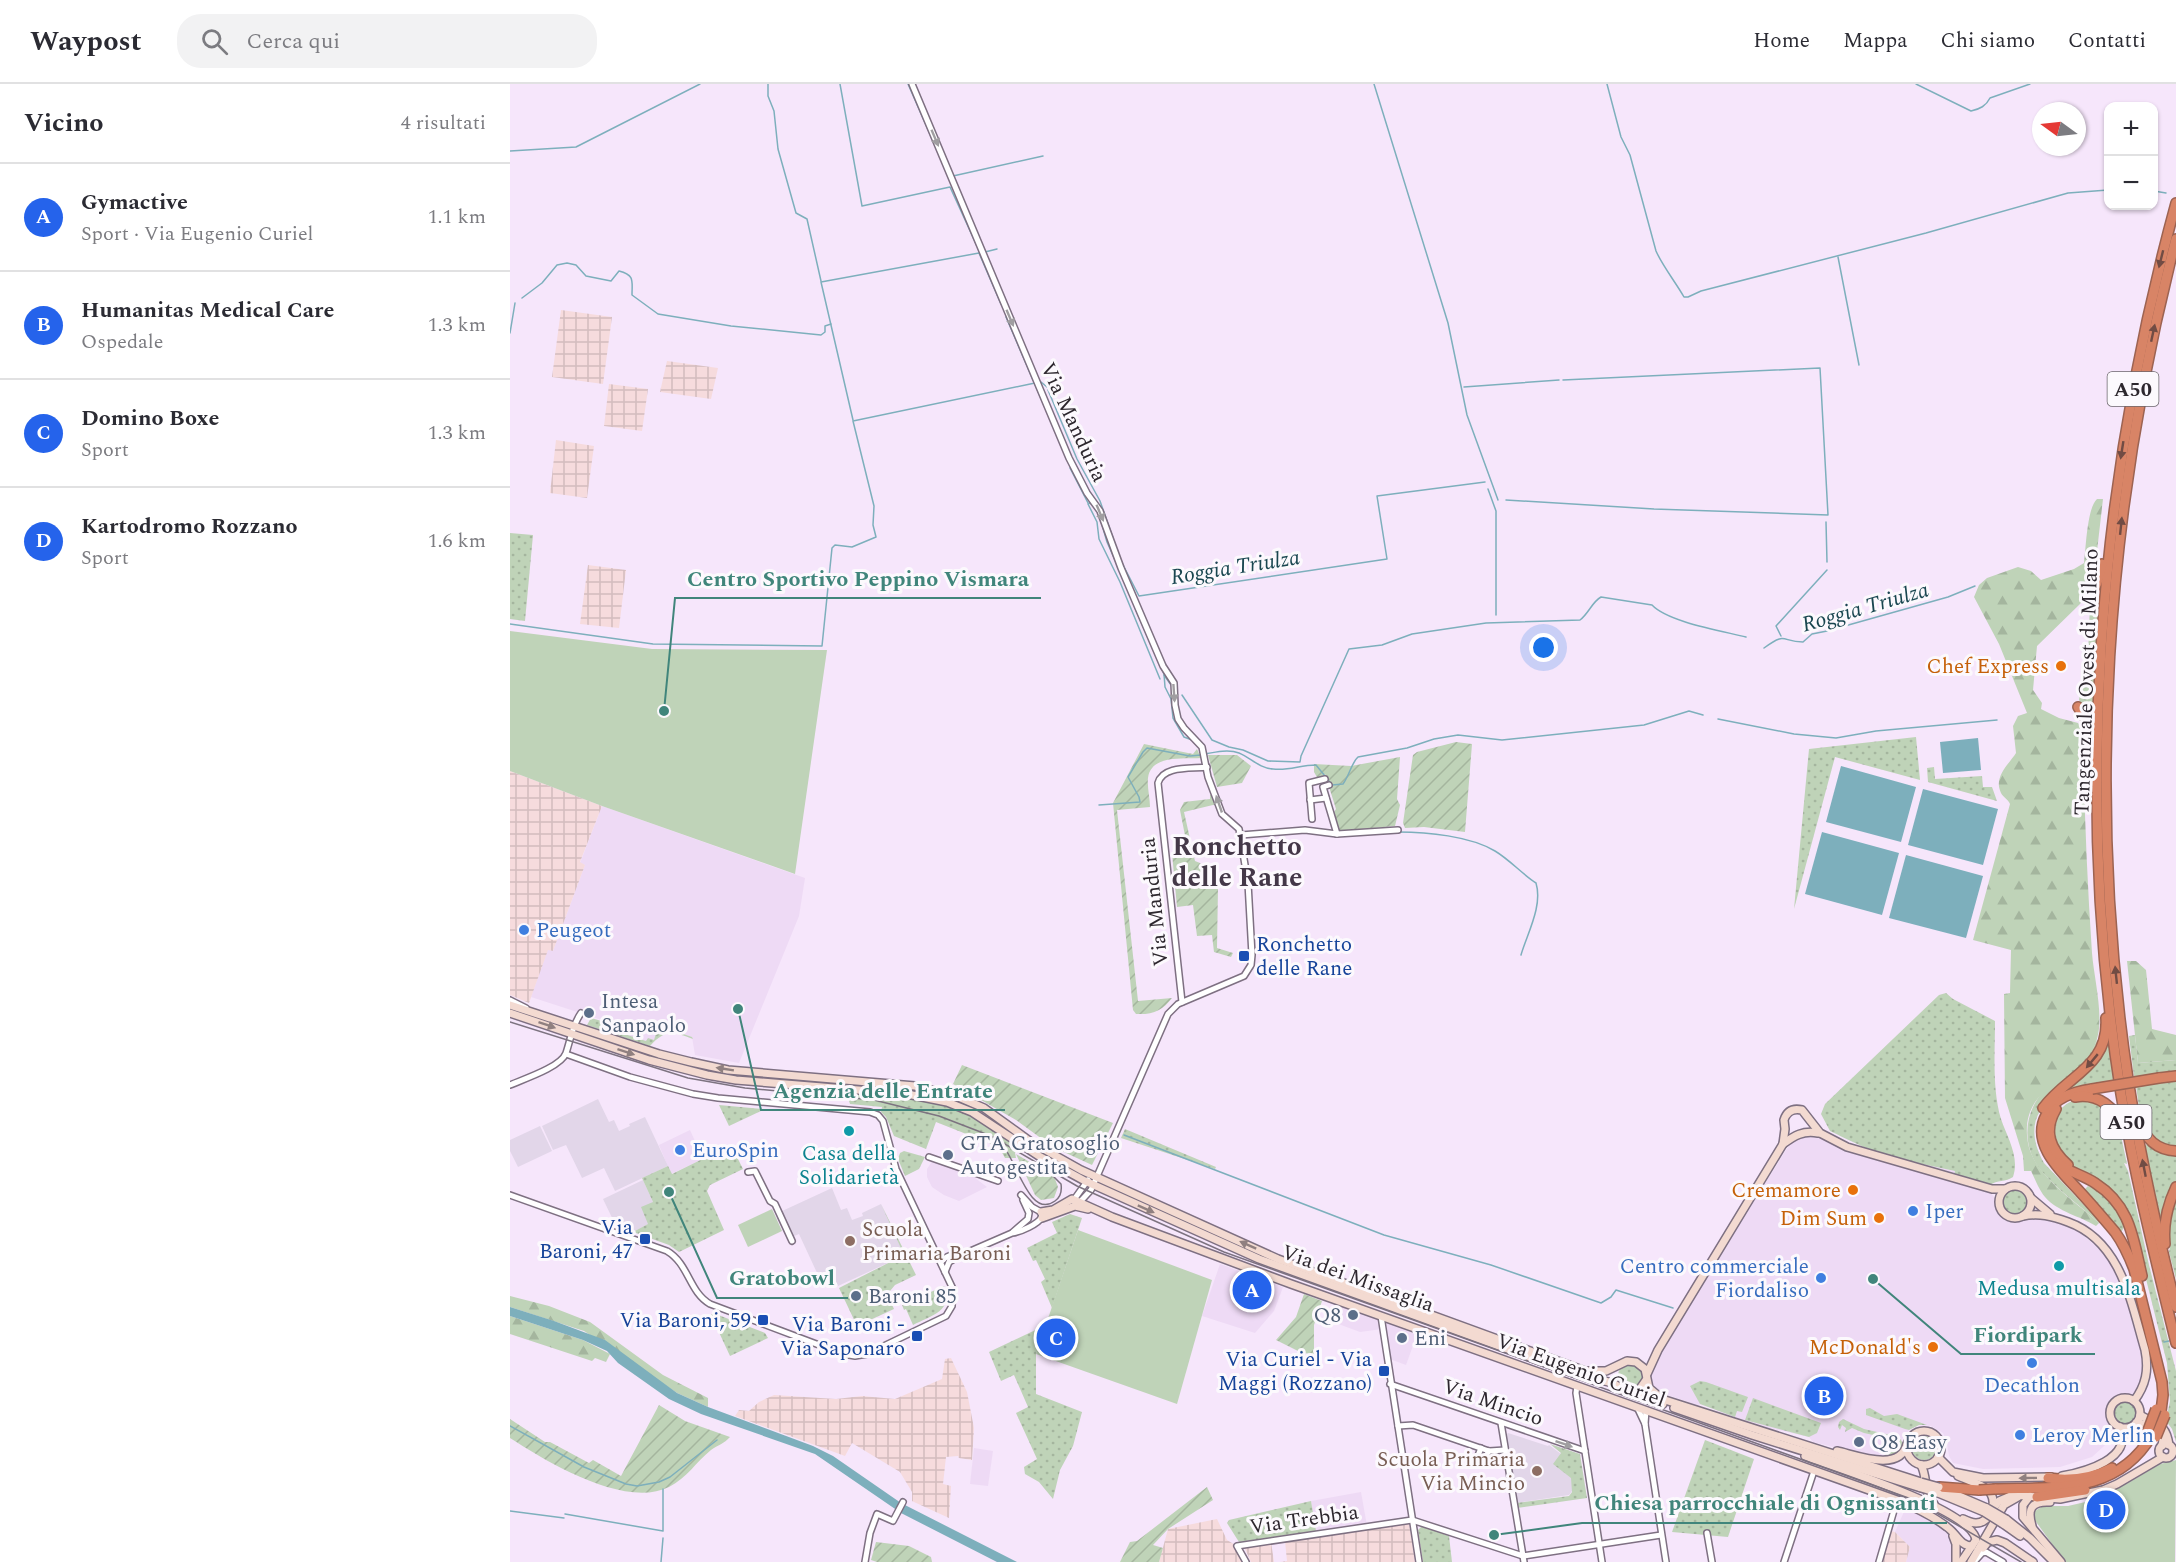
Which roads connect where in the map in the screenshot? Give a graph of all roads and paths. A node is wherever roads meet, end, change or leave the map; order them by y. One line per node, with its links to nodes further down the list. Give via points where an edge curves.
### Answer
1 (912, 84): 7 (street, Via Manduria, one-way to 7, via 1069,458 1099,508 1144,623 1174,683 1178,719 1200,744)
2 (2176, 202): 4 (highway, Tangenziale Ovest di Milano / A50, one-way to 4, via 2145,325)
3 (2176, 239): 27 (highway, Tangenziale Ovest di Milano / A50, one-way to 3, via 2114,962 2108,858 2110,641 2132,446)
4 (2115, 499): 5 (highway, via 2100,575); 13 (highway, Tangenziale Ovest di Milano / A50, via 2100,661)
5 (2089, 597)
6 (2078, 707): 13 (highway, via 2090,725)
7 (1207, 767): 16 (street, Via Manduria, one-way to 7, via 1237,826 1223,815); 19 (street, Via Manduria, via 1166,772 1158,783)
8 (1325, 779): 11 (street, via 1309,783)
9 (1329, 786): 10 (street, via 1323,787)
10 (1326, 798): 11 (street); 15 (street)
11 (1310, 800): 12 (street)
12 (1312, 819)
13 (2097, 819): 17 (highway, Tangenziale Ovest di Milano / A50)
14 (1398, 830): 15 (street)
15 (1337, 834): 16 (street, via 1305,830)
16 (1241, 835): 19 (street, via 1248,883 1250,968 1244,976)
17 (2107, 986): 45 (highway, Tangenziale Ovest di Milano / A50); 58 (highway, one-way to 58, via 2106,1035 2098,1054 2050,1098 2036,1128 2045,1159)
18 (510, 1000): 21 (street, Via dei Missaglia)
19 (1182, 1002): 39 (street, via 1165,1019)
20 (510, 1005): 21 (main road, Via dei Missaglia)
21 (530, 1011): 24 (main road, Via dei Missaglia)
22 (510, 1013): 24 (main road, Via dei Missaglia, one-way to 24)
23 (581, 1013): 24 (street)
24 (572, 1030): 25 (street); 39 (main road, Via dei Missaglia, one-way to 24, via 1040,1147 984,1108 944,1092 915,1086 728,1070); 42 (main road, Via dei Missaglia, one-way to 42, via 672,1067 707,1075 907,1094 947,1102 972,1112)
25 (566, 1054): 28 (street, via 560,1062); 62 (street, via 693,1094 876,1114 884,1123 895,1166)
26 (2176, 1076): 36 (highway, bridge, via 2066,1095 2047,1111 2042,1129)
27 (2128, 1079): 35 (highway, via 2145,1134 2162,1149); 66 (highway, Tangenziale Ovest di Milano / A50, one-way to 27)
28 (510, 1085)
29 (1809, 1121): 30 (main road, via 1806,1113 1792,1110 1785,1116); 31 (main road); 32 (main road)
30 (1785, 1129): 33 (main road); 34 (main road)
31 (1805, 1131): 32 (main road); 33 (main road)
32 (1820, 1133): 46 (main road, via 1867,1154)
33 (1794, 1135): 34 (main road)
34 (1783, 1144): 70 (main road)
35 (2176, 1151)
36 (2048, 1152): 40 (highway, via 2062,1167); 49 (highway)
37 (929, 1157): 41 (street)
38 (748, 1172): 61 (street, via 755,1171)
39 (1095, 1177): 42 (street); 43 (street); 72 (main road, Via dei Missaglia, one-way to 39, via 1585,1371 1399,1304 1278,1258)
40 (2085, 1177): 45 (highway, via 2056,1153 2048,1130 2061,1104 2082,1096 2098,1099 2118,1116); 48 (highway)
41 (998, 1181)
42 (1085, 1181): 43 (main road, Via dei Missaglia); 53 (street)
43 (1093, 1185): 53 (street); 76 (main road, Via dei Missaglia, one-way to 76, via 1266,1262)
44 (2176, 1187): 66 (highway, via 2164,1222)
45 (2138, 1188): 69 (highway, Tangenziale Ovest di Milano / A50)
46 (1992, 1189): 47 (main road); 52 (main road)
47 (2005, 1189): 51 (main road, via 2018,1186); 52 (main road)
48 (2108, 1191): 49 (highway, via 2087,1185); 59 (highway, via 2123,1209)
49 (2081, 1193): 58 (highway)
50 (510, 1194): 65 (street, via 667,1251 683,1265 699,1295 710,1305 852,1356 867,1354 946,1316 954,1292)
51 (2031, 1197): 55 (main road, via 2030,1208); 56 (main road)
52 (1999, 1199): 55 (main road, via 2000,1209 2006,1215)
53 (1076, 1203): 54 (main road); 68 (main road, Via Eugenio Curiel)
54 (1039, 1213): 57 (street); 57 (street, via 1038,1223); 57 (street, via 1021,1195)
55 (2023, 1216): 56 (main road)
56 (2055, 1217): 78 (main road, via 2093,1235 2122,1274 2147,1364 2144,1387)
57 (1030, 1218): 63 (street, via 1012,1233)
58 (2103, 1219): 60 (highway)
59 (2130, 1228): 60 (highway); 81 (highway, via 2168,1387)
60 (2117, 1235): 81 (highway, via 2134,1269 2158,1367)
61 (792, 1240)
62 (935, 1251): 63 (street); 64 (street)
63 (948, 1259): 64 (street); 65 (street)
64 (940, 1262): 65 (street)
65 (945, 1272)
66 (2170, 1285): 67 (highway, Tangenziale Ovest di Milano / A50)
67 (2176, 1307)
68 (1381, 1316): 74 (street); 75 (main road, Via Eugenio Curiel)
69 (2176, 1343)
70 (1658, 1350): 71 (main road); 73 (main road)
71 (1640, 1364): 72 (main road, Via dei Missaglia, via 1629,1361); 73 (main road)
72 (1618, 1367): 76 (main road)
73 (1647, 1376): 77 (main road, via 1644,1386); 104 (main road, Via Eugenio Curiel, via 1649,1388 1662,1399)
74 (1390, 1384): 84 (street, Via Mincio); 87 (street)
75 (1577, 1386): 79 (main road, Via Eugenio Curiel); 97 (street)
76 (1618, 1386): 77 (main road, Via dei Missaglia, via 1624,1392)
77 (1635, 1392): 90 (main road, Via Eugenio Curiel)
78 (2134, 1401): 83 (main road); 88 (main road, via 2122,1398 2111,1407 2112,1421)
79 (1637, 1407): 80 (main road, Via Eugenio Curiel); 86 (street)
80 (1646, 1410): 82 (main road, Via Eugenio Curiel); 86 (street)
81 (2161, 1412): 89 (highway, bridge)
82 (1655, 1414): 86 (street); 101 (main road, Via Eugenio Curiel)
83 (2140, 1414): 85 (main road); 93 (main road, via 2163,1426)
84 (1501, 1423): 95 (street); 97 (street, Via Mincio, one-way to 97)
85 (2136, 1423): 88 (main road, via 2129,1428); 93 (main road, via 2162,1432)
86 (1645, 1424): 119 (street)
87 (1398, 1426): 94 (street, via 1413,1425); 114 (street)
88 (2120, 1427): 103 (main road, via 2120,1445 2102,1464)
89 (2152, 1435): 103 (highway, via 2104,1472 2079,1479); 105 (highway, bridge, via 2138,1455 2102,1480 2072,1486); 108 (highway, via 2138,1461 2113,1481 2086,1490)
90 (1752, 1436): 104 (main road, Via Eugenio Curiel); 111 (main road)
91 (1801, 1441): 92 (main road, via 1885,1460 1900,1456)
92 (1907, 1444): 99 (main road, via 1914,1433 1932,1432 1941,1443); 100 (main road, via 1911,1460)
93 (2170, 1446): 98 (main road); 98 (main road, via 2160,1451)
94 (1481, 1448): 96 (street); 96 (street, via 1476,1458 1479,1461)
95 (1505, 1450): 96 (street); 123 (street)
96 (1489, 1451)
97 (1585, 1451): 122 (street)
98 (2170, 1456): 106 (main road)
99 (1938, 1457): 100 (main road, via 1931,1464); 102 (main road)
100 (1921, 1465): 111 (main road, via 1924,1486)
101 (1814, 1471): 109 (main road, Via Eugenio Curiel); 130 (street)
102 (1953, 1472): 103 (main road, one-way to 102, via 1983,1478); 112 (main road, via 1992,1496)
103 (2048, 1478)
104 (1921, 1485): 105 (main road, Via Eugenio Curiel, bridge)
105 (1939, 1490): 112 (main road, Via Eugenio Curiel)
106 (2097, 1492): 108 (main road, via 2058,1499); 116 (main road, via 2066,1502 2038,1503 2029,1515)
107 (2020, 1496): 108 (main road); 112 (main road, via 2004,1497); 120 (main road, via 2004,1505 1991,1528)
108 (2034, 1496): 116 (main road, via 2023,1505 2022,1513)
109 (1897, 1500): 117 (main road, Via Eugenio Curiel); 131 (street)
110 (903, 1502): 124 (street, via 895,1519 890,1521 878,1514)
111 (1937, 1507): 113 (main road)
112 (1987, 1512): 113 (main road, via 1976,1523); 115 (main road, Via Eugenio Curiel, bridge); 120 (main road)
113 (1949, 1514): 120 (main road, via 1971,1528)
114 (1412, 1520): 123 (street); 125 (street, Via Trebbia, via 1237,1546); 126 (street)
115 (2005, 1522): 136 (main road, Via Eugenio Curiel); 137 (main road, Via Eugenio Curiel, via 2030,1538)
116 (2032, 1526): 138 (main road)
117 (1951, 1530): 121 (main road, Via Eugenio Curiel); 132 (main road)
118 (1707, 1533): 129 (street)
119 (1662, 1535): 122 (street); 128 (street)
120 (1977, 1542): 121 (main road); 132 (main road); 133 (main road)
121 (1961, 1543): 132 (main road)
122 (1600, 1545): 123 (street); 127 (street)
123 (1523, 1559)
124 (865, 1562)
125 (1246, 1562)
126 (1419, 1562)
127 (1602, 1562)
128 (1666, 1562)
129 (1712, 1562)
130 (1784, 1562)
131 (1879, 1562)
132 (1960, 1562)
133 (1972, 1562): 134 (street, via 1986,1552); 135 (main road, via 1988,1542 1997,1540)
134 (2003, 1562)
135 (2033, 1562)
136 (2048, 1562)
137 (2054, 1562)
138 (2061, 1562)

